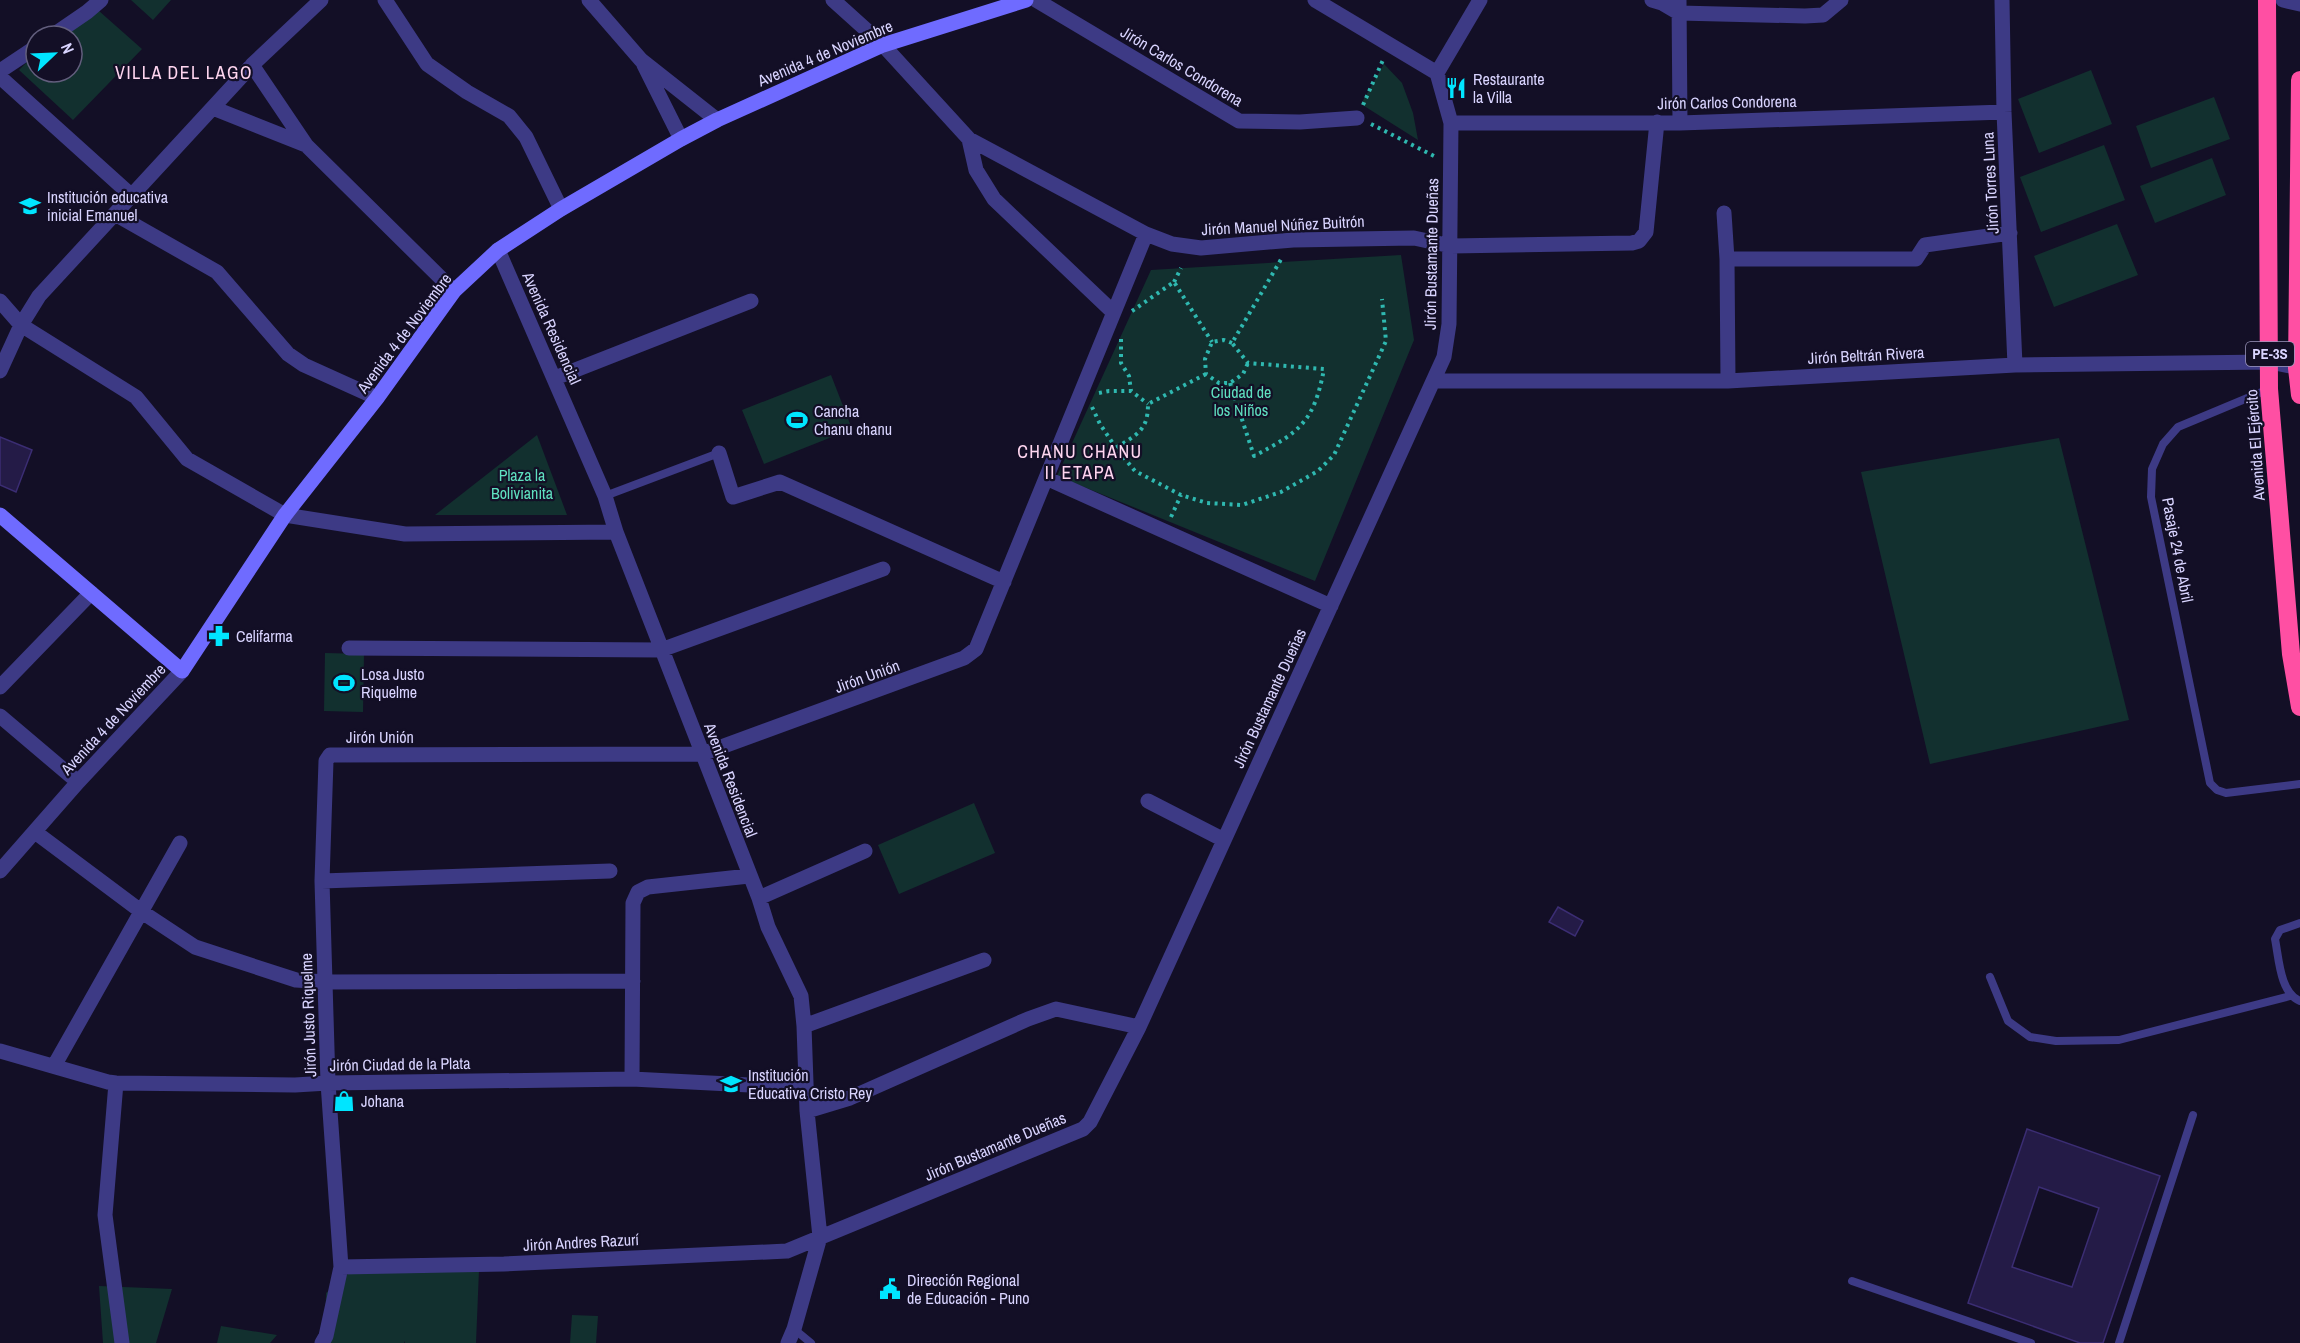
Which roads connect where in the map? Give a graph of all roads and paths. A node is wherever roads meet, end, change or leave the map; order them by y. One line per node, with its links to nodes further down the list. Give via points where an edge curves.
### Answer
1 (101, 0): 17 (street)
2 (321, 0): 22 (street)
3 (385, 0): 39 (street, via 427,64 509,116 526,137)
4 (589, 0): 21 (street)
5 (833, 0): 19 (street, Jirón Manuel Núñez Buitrón)
6 (1026, 0): 19 (street, Avenida 4 de Noviembre)
7 (1036, 0): 29 (street, Jirón Carlos Condorena, via 1239,121)
8 (1480, 0): 24 (street)
9 (1652, 0): 16 (street)
10 (1841, 0): 16 (street, via 1823,15)
11 (2002, 0): 28 (street, Jirón Torres Luna)
12 (2267, 0): 61 (highway, Avenida El Ejército / PE-3S)
13 (2283, 0): 15 (street)
14 (1324, 2): 18 (street)
15 (2300, 4)
16 (1679, 6): 33 (street)
17 (70, 24)
18 (1390, 44): 24 (street); 29 (path)
19 (883, 45): 30 (street, Avenida 4 de Noviembre); 35 (street, Jirón Manuel Núñez Buitrón)
20 (24, 55): 23 (street)
21 (641, 60): 30 (street); 34 (street)
22 (252, 65): 27 (street); 36 (street)
23 (0, 71)
24 (1437, 73): 32 (street, Jirón Bustamante Dueñas)
25 (0, 77): 38 (street)
26 (2300, 80): 63 (highway, PE-3S)
27 (213, 108): 36 (street); 38 (street)
28 (2004, 112): 33 (street, Jirón Carlos Condorena); 42 (street, Jirón Torres Luna)
29 (1357, 118): 37 (path)
30 (717, 120): 34 (street, Avenida 4 de Noviembre)
31 (1657, 122): 32 (street, Jirón Carlos Condorena); 33 (street, Jirón Carlos Condorena); 45 (street, Jirón Manuel Núñez Buitrón, via 1646,232 1639,241)
32 (1451, 123): 37 (street, Jirón Bustamante Dueñas)
33 (1680, 123)
34 (681, 139): 39 (street, Avenida 4 de Noviembre)
35 (969, 139): 43 (street, Jirón Manuel Núñez Buitrón); 54 (street, via 976,170 994,199)
36 (306, 145): 50 (street)
37 (1450, 165): 45 (street, Jirón Bustamante Dueñas)
38 (132, 196): 41 (street)
39 (561, 209): 46 (street, Avenida 4 de Noviembre)
40 (1724, 213): 47 (street)
41 (115, 214): 56 (street, via 39,296); 74 (street, via 217,272 288,354)
42 (2010, 233): 47 (street, via 1925,245 1916,259); 62 (street, Jirón Torres Luna)
43 (1146, 234): 44 (street, Jirón Manuel Núñez Buitrón, via 1172,244 1201,248); 54 (street, Jirón Unión)
44 (1293, 240): 45 (street, Jirón Manuel Núñez Buitrón, via 1414,238); 59 (path)
45 (1451, 246): 67 (street, Jirón Bustamante Dueñas, via 1449,324 1444,357)
46 (498, 250): 50 (street, Avenida 4 de Noviembre); 66 (street, Avenida Residencial)
47 (1727, 259): 68 (street)
48 (1180, 268): 49 (path)
49 (1174, 282): 55 (path); 58 (path)
50 (454, 291): 74 (street, Avenida 4 de Noviembre)
51 (1382, 298): 80 (path, via 1386,341 1334,455 1318,471 1281,492 1242,505 1207,503)
52 (0, 301): 56 (street)
53 (751, 301): 66 (street)
54 (1113, 312): 79 (street, Jirón Unión)
55 (1128, 314)
56 (21, 325): 64 (street); 83 (street, via 136,397 187,459)
57 (1122, 335): 71 (path, via 1121,363 1130,376)
58 (1212, 342): 59 (path, via 1224,340); 65 (path, via 1205,359)
59 (1232, 344): 60 (path)
60 (1248, 363): 69 (path, via 1243,374); 69 (path, via 1324,369 1320,392 1308,418 1287,439 1254,456)
61 (2270, 363): 62 (street, Jirón Beltrán Rivera); 63 (street, Jirón Beltrán Rivera); 70 (highway, Avenida El Ejército / PE-3S)
62 (2015, 365): 68 (street, Jirón Beltrán Rivera)
63 (2298, 368): 72 (highway, PE-3S)
64 (0, 370)
65 (1206, 374): 69 (path); 75 (path)
66 (555, 378): 81 (street, Avenida Residencial)
67 (1434, 381): 68 (street, Jirón Beltrán Rivera); 89 (street, Jirón Bustamante Dueñas)
68 (1728, 381)
69 (1230, 383)
70 (2270, 389): 92 (highway, Avenida El Ejército / PE-3S); 100 (lane, Pasaje 24 de Abril, via 2178,427 2163,444 2152,469 2151,496 2210,783 2226,793)
71 (1131, 391): 73 (path); 75 (path)
72 (2300, 395)
73 (1088, 396)
74 (377, 398): 83 (street, Avenida 4 de Noviembre)
75 (1148, 404): 77 (path, via 1148,420 1138,433)
76 (1092, 405): 77 (path)
77 (1116, 448): 80 (path, via 1135,471)
78 (718, 453): 81 (lane); 87 (street, via 733,497 780,482)
79 (1046, 478): 87 (street, Jirón Unión); 89 (street)
80 (1181, 495): 84 (path)
81 (605, 496): 85 (street, Avenida Residencial)
82 (0, 515): 88 (street)
83 (285, 515): 85 (street, via 405,534); 93 (street, Avenida 4 de Noviembre)
84 (1169, 521)
85 (616, 532): 91 (street, Avenida Residencial)
86 (883, 569): 91 (street)
87 (1004, 582): 97 (street, Jirón Unión, via 976,650 964,658)
88 (91, 593): 93 (street); 94 (street)
89 (1331, 606): 103 (street, Jirón Bustamante Dueñas)
90 (349, 648): 91 (street)
91 (661, 650): 97 (street, Avenida Residencial)
92 (2296, 655): 95 (highway, Avenida El Ejército / PE-3S)
93 (182, 671): 99 (street, Avenida 4 de Noviembre)
94 (0, 687)
95 (2300, 707)
96 (0, 716): 99 (street)
97 (702, 754): 98 (street, Jirón Unión, via 330,755); 108 (street, Avenida Residencial)
98 (326, 761): 109 (street, Jirón Justo Riquelme)
99 (78, 782): 102 (street, Avenida 4 de Noviembre)
100 (2300, 784)
101 (1148, 801): 103 (street)
102 (35, 832): 106 (street, Avenida 4 de Noviembre); 111 (street)
103 (1224, 840): 120 (street, Jirón Bustamante Dueñas)
104 (180, 843): 111 (street)
105 (865, 851): 110 (street)
106 (0, 871)
107 (610, 871): 109 (street)
108 (749, 876): 110 (street, Avenida Residencial); 115 (street, via 648,887 638,892 633,903)
109 (322, 881): 116 (street, Jirón Justo Riquelme)
110 (759, 898): 119 (street, Avenida Residencial, via 768,927 801,996)
111 (142, 912): 116 (street, via 195,947 296,980); 122 (street)
112 (2300, 923): 117 (lane, via 2280,930 2275,939)
113 (984, 960): 119 (street)
114 (1990, 977): 117 (lane, via 2008,1021 2030,1036 2056,1041 2119,1040)
115 (633, 981): 116 (street); 123 (street)
116 (324, 982): 125 (street, Jirón Justo Riquelme)
117 (2290, 996): 118 (lane)
118 (2300, 1001)
119 (804, 1026): 126 (street, Avenida Residencial)
120 (1139, 1027): 127 (street, via 1056,1009 850,1098); 129 (street, Jirón Bustamante Dueñas, via 1083,1129)
121 (0, 1051): 122 (street, Jirón Ciudad de la Plata)
122 (54, 1066): 124 (street, Jirón Ciudad de la Plata)
123 (632, 1079): 125 (street, Jirón Ciudad de la Plata); 126 (street, Jirón Ciudad de la Plata)
124 (116, 1083): 125 (street, Jirón Ciudad de la Plata); 133 (street, via 105,1215)
125 (328, 1083): 130 (street, Jirón Justo Riquelme)
126 (806, 1088): 127 (street, Avenida Residencial)
127 (807, 1111): 129 (street, Avenida Residencial)
128 (2193, 1115): 137 (lane)
129 (820, 1237): 130 (street, Jirón Andres Razurí, via 787,1251); 132 (street, Avenida Residencial)
130 (340, 1267): 134 (street, Jirón Justo Riquelme)
131 (1852, 1281): 136 (lane)
132 (791, 1336): 135 (lane)
133 (122, 1343)
134 (322, 1343)
135 (812, 1343)
136 (2031, 1343)
137 (2119, 1343)

